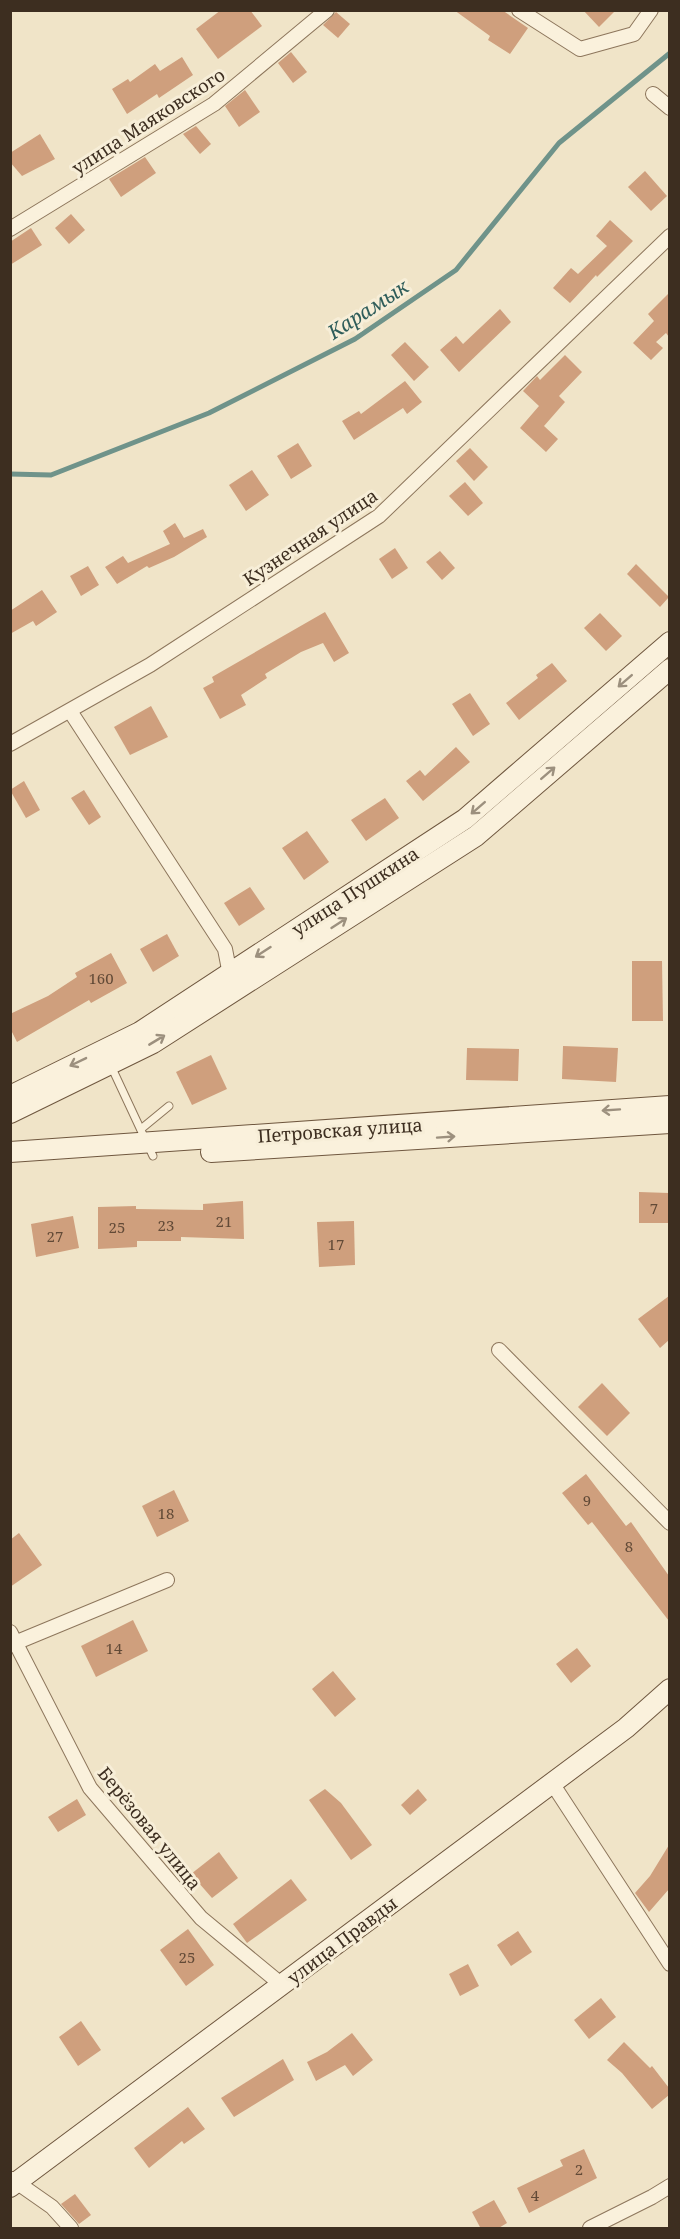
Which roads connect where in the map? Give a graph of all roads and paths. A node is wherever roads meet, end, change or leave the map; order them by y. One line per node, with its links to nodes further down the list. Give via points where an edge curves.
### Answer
1 (327, 10): 6 (street, улица Маяковского, via 214,104)
2 (519, 10): 3 (street, via 580,50 634,34)
3 (651, 10)
4 (653, 94): 5 (street)
5 (669, 108)
6 (10, 229)
7 (669, 236): 10 (street, Кузнечная улица, via 379,516 150,665)
8 (669, 642): 12 (street, улица Пушкина, one-way to 12, via 465,819)
9 (669, 669): 12 (street, улица Пушкина, one-way to 9, via 476,836)
10 (70, 711): 11 (street, Кузнечная улица); 12 (street, via 225,949)
11 (10, 744)
12 (231, 983): 13 (street, улица Пушкина, via 153,1042)
13 (107, 1057): 14 (street, улица Пушкина, one-way to 14); 17 (street, улица Пушкина); 19 (lane)
14 (10, 1096)
15 (169, 1106): 19 (lane)
16 (669, 1106): 19 (street, Петровская улица, one-way to 19)
17 (10, 1113)
18 (669, 1123): 19 (street, one-way to 18)
19 (147, 1142): 20 (street, Петровская улица); 21 (street)
20 (10, 1152)
21 (10, 1165)
22 (499, 1350): 23 (street)
23 (669, 1523)
24 (167, 1580): 25 (street)
25 (12, 1640): 29 (street, Берёзовая улица, via 90,1788 201,1918)
26 (669, 1689): 27 (street, улица Правды, via 627,1728)
27 (552, 1784): 28 (street); 29 (street, улица Правды)
28 (669, 1964)
29 (282, 1985): 30 (street, улица Правды)
30 (13, 2182): 32 (street, via 52,2207)
31 (669, 2186): 33 (street)
32 (71, 2229)
33 (590, 2229)

